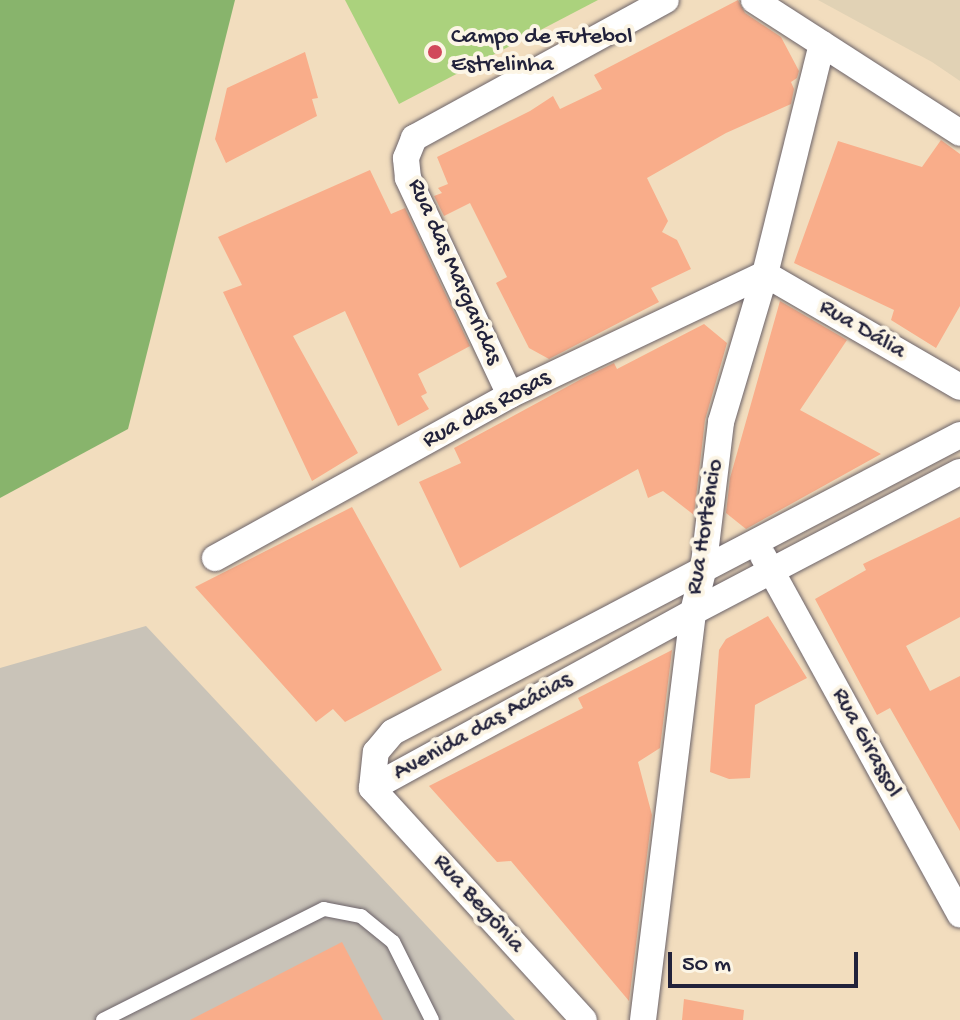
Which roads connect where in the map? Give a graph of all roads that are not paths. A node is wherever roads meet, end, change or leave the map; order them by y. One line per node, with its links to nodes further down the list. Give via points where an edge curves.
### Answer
1 (666, 0): 7 (street, Rua das Margaridas, via 424,130 414,138 406,158 408,178)
2 (754, 0): 3 (street)
3 (822, 44): 4 (street); 5 (street, Rua Hortêncio)
4 (960, 133)
5 (765, 274): 6 (street, Rua Dália); 7 (street, Rua das Rosas); 12 (street, Rua Hortêncio, via 721,422)
6 (960, 387)
7 (510, 395): 11 (street, Rua das Rosas)
8 (960, 435): 10 (street, Avenida das Acácias)
9 (960, 472): 13 (street, Avenida das Acácias)
10 (756, 543): 12 (street, Avenida das Acácias); 13 (street, Rua Girassol)
11 (215, 558)
12 (703, 571): 14 (street, Rua Hortêncio); 15 (street, Avenida das Acácias, via 393,732 376,752)
13 (771, 571): 14 (street, Avenida das Acácias); 16 (street, Rua Girassol)
14 (693, 612): 15 (street, Avenida das Acácias); 20 (street, Rua Hortêncio)
15 (372, 788): 19 (street, Rua Begônia)
16 (960, 914)
17 (103, 1020): 18 (lane, via 324,909 361,916 393,942)
18 (432, 1020)
19 (584, 1020)
20 (643, 1020)

